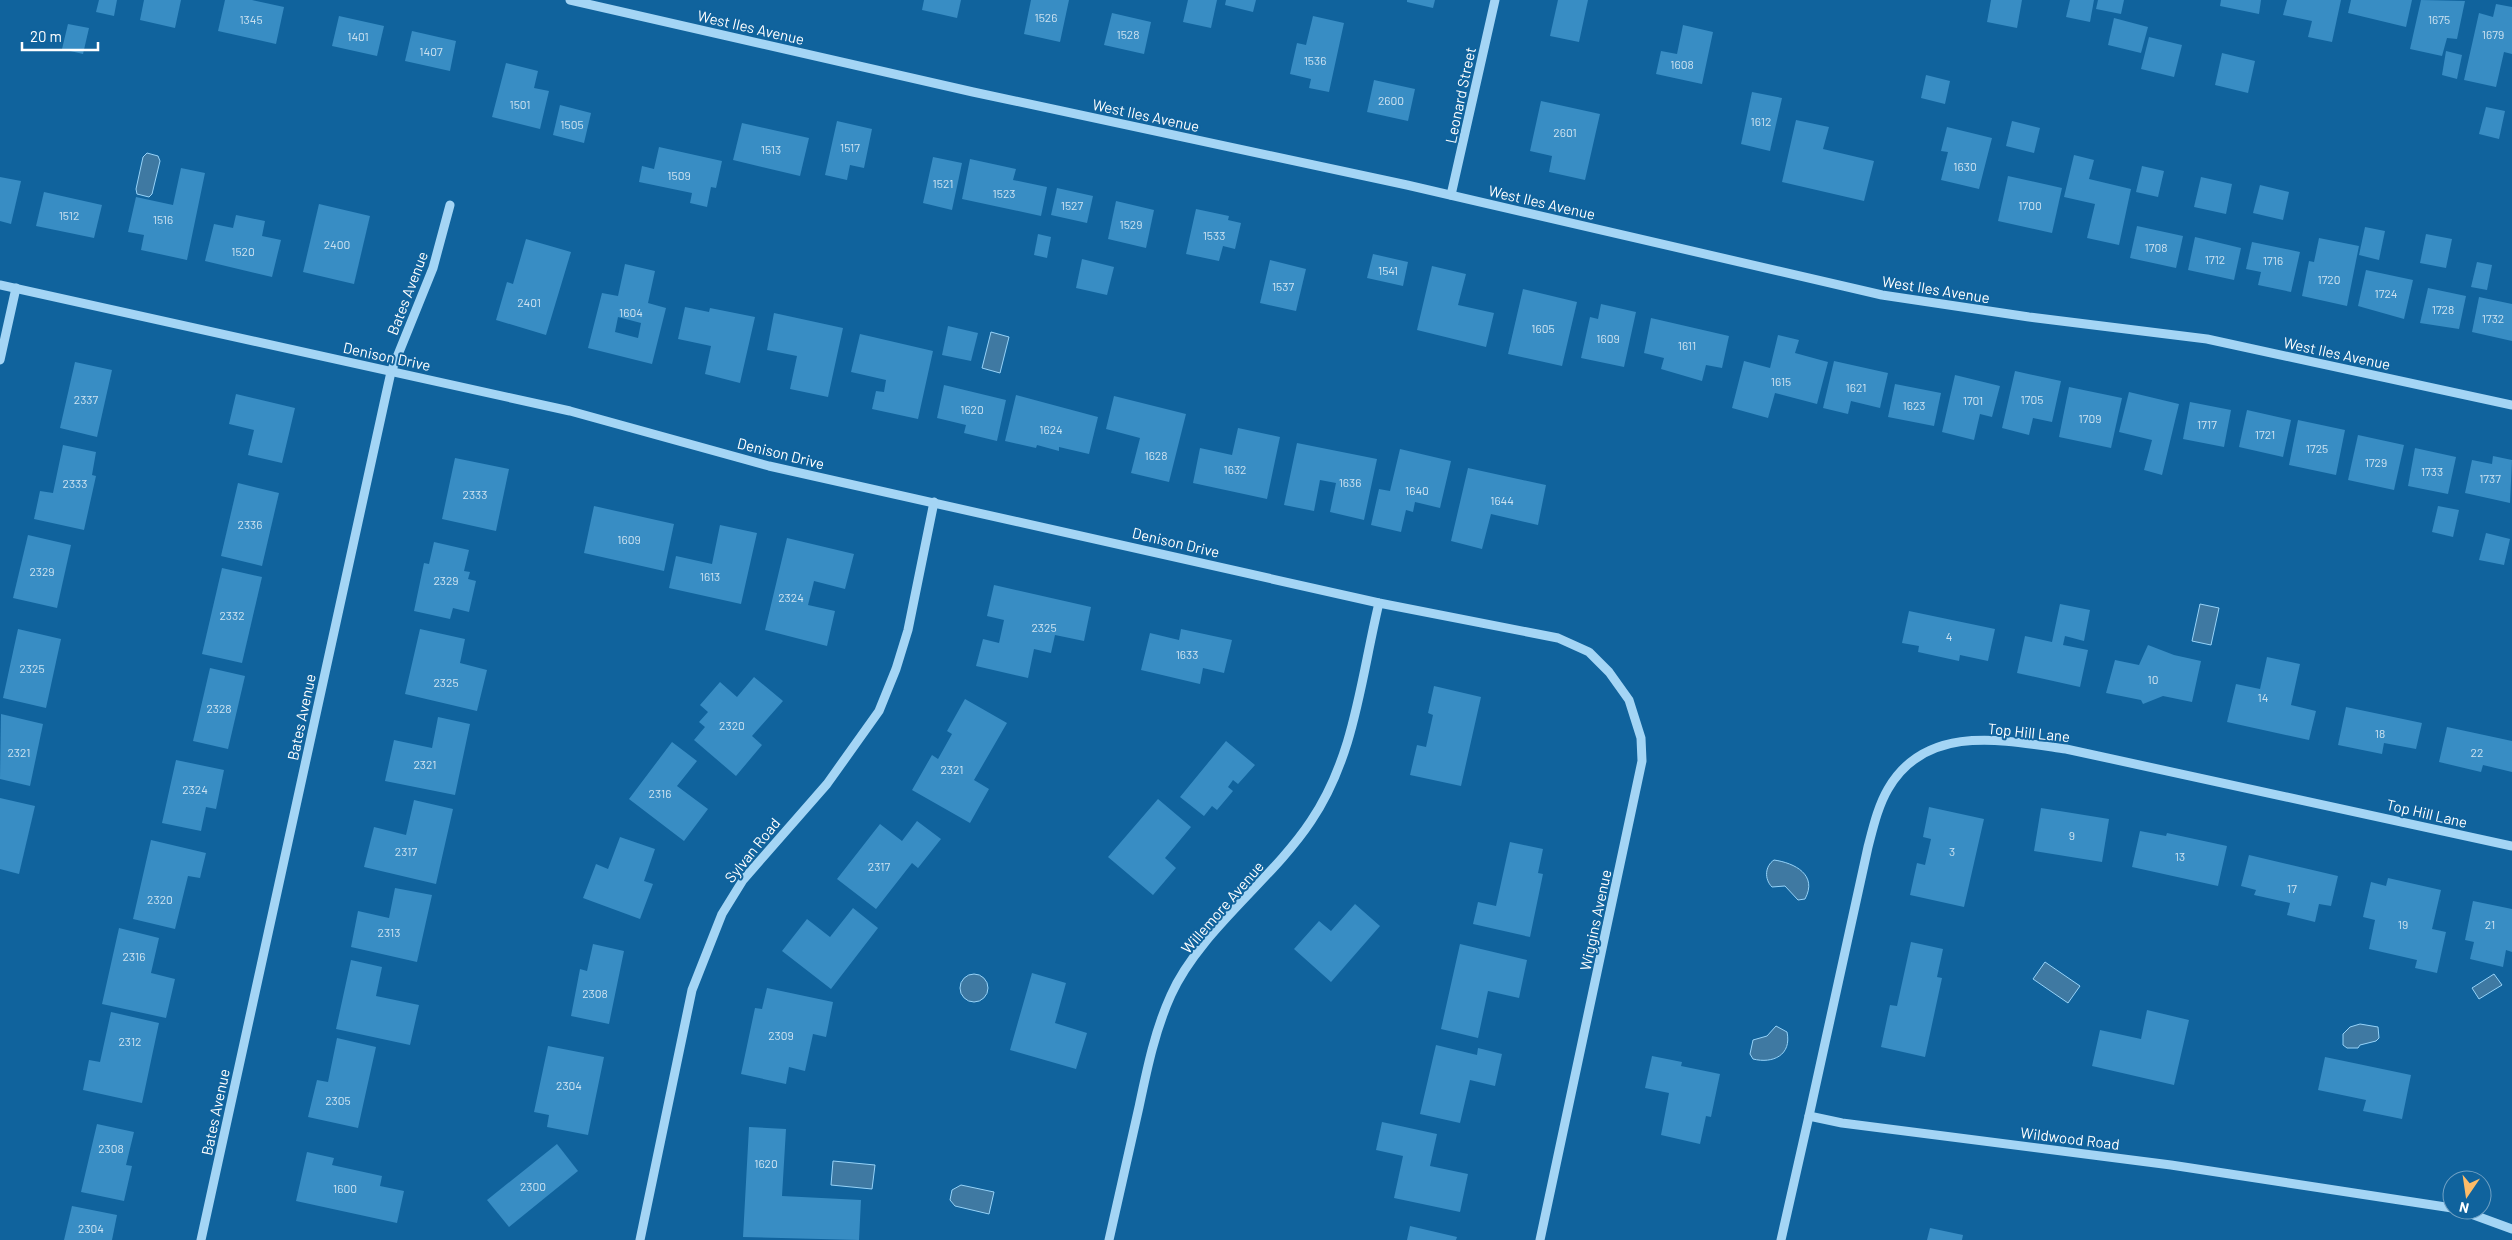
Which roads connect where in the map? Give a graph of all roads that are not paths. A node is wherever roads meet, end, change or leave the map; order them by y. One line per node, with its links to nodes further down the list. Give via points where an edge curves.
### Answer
1 (570, 0): 3 (street, West Iles Avenue, via 973,92)
2 (1494, 0): 3 (street, Leonard Street)
3 (1452, 195): 9 (street, West Iles Avenue, via 1882,295 2029,317 2207,338)
4 (450, 205): 8 (street, Bates Avenue, via 433,268)
5 (0, 285): 6 (street, Denison Drive)
6 (16, 288): 7 (street); 8 (street, Denison Drive)
7 (0, 360)
8 (392, 372): 10 (street, Denison Drive, via 570,411 769,466); 18 (street, Bates Avenue)
9 (2512, 405)
10 (934, 502): 11 (street, Denison Drive); 19 (street, Sylvan Road, via 908,630 879,712 827,784 743,880 722,914 692,990)
11 (1379, 602): 12 (street, Denison Drive); 20 (street, Willemore Avenue, via 1353,723 1330,790 1280,861 1198,951 1172,993 1155,1038)
12 (1558, 638): 21 (street, Wiggins Avenue, via 1589,652 1609,672 1629,700 1641,738 1642,761)
13 (2512, 846): 14 (street, Top Hill Lane, via 2066,748 2002,740 1964,741 1920,753 1902,767 1887,790 1876,818)
14 (1810, 1116): 15 (street, Wildwood Road, via 2171,1165); 22 (street)
15 (2442, 1206)
16 (2487, 1220): 17 (street)
17 (2512, 1229)
18 (201, 1240)
19 (640, 1240)
20 (1109, 1240)
21 (1540, 1240)
22 (1781, 1240)

